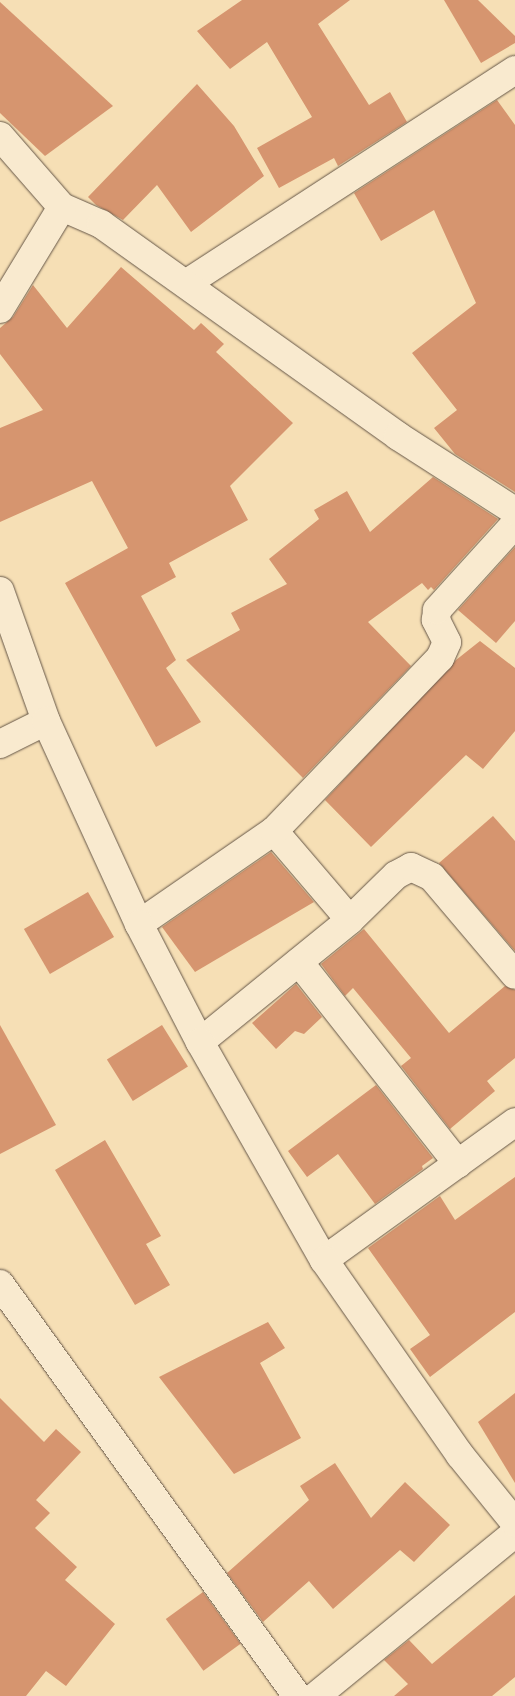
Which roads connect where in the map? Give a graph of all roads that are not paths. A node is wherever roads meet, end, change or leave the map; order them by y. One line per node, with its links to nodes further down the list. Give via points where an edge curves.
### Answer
1 (515, 70): 4 (street)
2 (0, 136): 3 (street)
3 (62, 207): 4 (street, via 101,224); 5 (street)
4 (186, 283): 6 (street, via 398,436)
5 (0, 309)
6 (515, 511)
7 (515, 524): 11 (street, via 437,610 436,620 447,642 440,658)
8 (0, 591): 9 (street)
9 (46, 721): 10 (street); 13 (street)
10 (0, 744)
11 (274, 831): 12 (street); 13 (street)
12 (350, 920): 14 (street); 15 (street, via 396,875 410,867 432,878)
13 (139, 924): 16 (street)
14 (299, 962): 16 (street); 18 (street)
15 (515, 975)
16 (200, 1042): 19 (street)
17 (515, 1122): 18 (street)
18 (458, 1164): 19 (street)
19 (324, 1260): 21 (street, via 460,1455)
20 (0, 1284): 23 (street)
21 (515, 1523)
22 (515, 1533): 24 (street)
23 (297, 1696)
24 (316, 1696)

